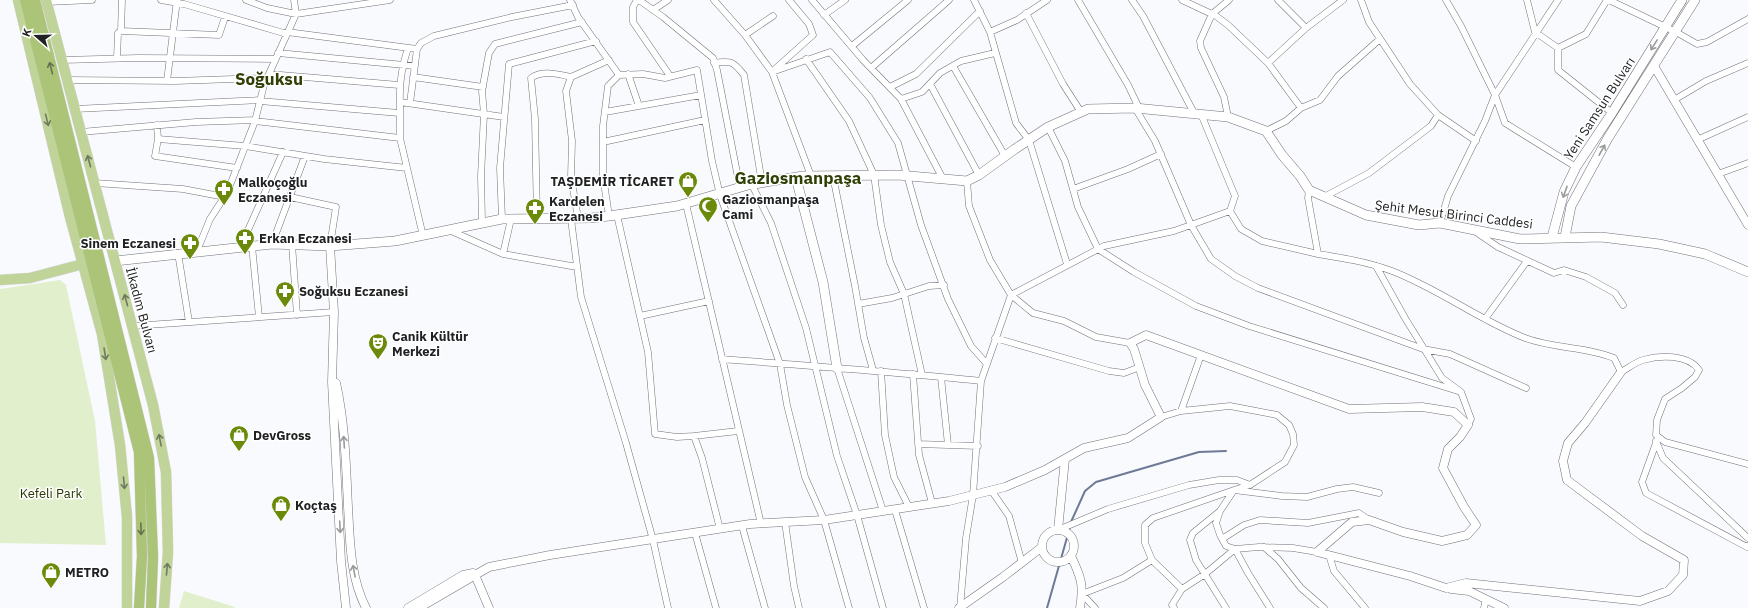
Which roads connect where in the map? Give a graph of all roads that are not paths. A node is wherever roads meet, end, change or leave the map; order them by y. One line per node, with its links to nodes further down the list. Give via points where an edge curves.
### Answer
1 (18, 0): 180 (main road, one-way to 180)
2 (25, 0): 270 (highway, one-way to 270, via 139,452 142,556)
3 (35, 0): 271 (highway, one-way to 3, via 153,557 148,458)
4 (92, 0): 34 (street)
5 (122, 0): 50 (street)
6 (161, 0): 36 (street)
7 (246, 0): 41 (street, via 267,8)
8 (294, 0): 41 (street)
9 (390, 0): 35 (street)
10 (638, 0): 38 (street); 83 (street, via 633,7 632,22)
11 (668, 0): 38 (street)
12 (714, 0): 56 (street)
13 (789, 0): 79 (street, via 809,24 813,35)
14 (812, 0): 43 (street)
15 (845, 0): 43 (street)
16 (908, 0): 59 (street)
17 (949, 0): 78 (street)
18 (974, 0): 39 (street)
19 (1047, 0): 40 (street)
20 (1078, 0): 100 (street, via 1128,85)
21 (1132, 0): 106 (street)
22 (1182, 0): 42 (street)
23 (1229, 0): 42 (street)
24 (1278, 0): 48 (street)
25 (1344, 0): 48 (street)
26 (1362, 0): 57 (street, via 1369,22)
27 (1446, 0): 93 (street)
28 (1527, 0): 52 (street)
29 (1558, 0): 52 (street)
30 (1608, 0): 49 (street); 61 (street, via 1586,34)
31 (1682, 0): 49 (main road, Yeni Samsun Bulvarı)
32 (1695, 0): 53 (main road, Yeni Samsun Bulvarı)
33 (46, 1): 34 (street); 68 (main road, İlkadım Bulvarı)
34 (63, 1)
35 (373, 1): 41 (street)
36 (177, 2): 45 (street); 54 (street)
37 (572, 3): 47 (street); 62 (street, via 434,36 421,43)
38 (653, 10): 71 (street, via 713,58)
39 (980, 11): 51 (street); 91 (street, via 916,74)
40 (1026, 13): 51 (street); 104 (street, via 1063,84)
41 (296, 14): 55 (street)
42 (1212, 14): 72 (street, via 1228,25); 111 (street, via 1200,41 1201,48 1224,97)
43 (824, 15): 59 (street)
44 (773, 16): 56 (street)
45 (225, 17): 54 (street, via 219,35); 55 (street)
46 (1748, 19): 53 (street, via 1707,42 1696,44)
47 (582, 22): 58 (street); 90 (street, via 495,44 489,53)
48 (1306, 28): 72 (street)
49 (1665, 28): 53 (street); 107 (main road, Yeni Samsun Bulvarı, one-way to 107)
50 (121, 31): 54 (street); 65 (street, via 118,33)
51 (990, 32): 64 (street)
52 (1535, 32): 61 (street); 93 (street)
53 (1676, 32): 77 (main road, Yeni Samsun Bulvarı)
54 (174, 33): 66 (street)
55 (287, 33): 60 (street); 63 (street)
56 (744, 35): 79 (street)
57 (1380, 39): 101 (street, via 1338,76 1320,100); 109 (street, via 1410,84)
58 (596, 41): 69 (street); 110 (street, via 509,64)
59 (852, 46): 78 (street)
60 (408, 48): 62 (street); 74 (street)
61 (1558, 48): 107 (street, via 1558,70)
62 (417, 49): 75 (street)
63 (278, 53): 67 (street); 74 (street)
64 (996, 53): 76 (street, via 961,61); 121 (street, via 1016,123)
65 (117, 58): 66 (street); 68 (street)
66 (170, 58): 67 (street); 87 (street)
67 (275, 59): 82 (street)
68 (62, 60): 86 (main road, İlkadım Bulvarı)
69 (609, 60): 81 (street); 85 (street)
70 (806, 60): 79 (street); 135 (street, via 849,121); 138 (street, via 830,52 870,98 898,143)
71 (714, 63): 144 (street, via 724,61 735,64 744,75); 146 (street)
72 (1268, 63): 101 (street)
73 (1748, 63): 95 (street, via 1706,81)
74 (402, 65): 75 (street); 89 (street)
75 (414, 66): 84 (street)
76 (953, 66): 88 (street, via 940,73); 129 (street)
77 (1654, 66): 95 (street); 167 (main road, Yeni Samsun Bulvarı, one-way to 77, via 1571,206 1608,138)
78 (871, 68): 91 (street)
79 (772, 72): 136 (street)
80 (628, 74): 81 (street); 83 (street, via 665,78); 99 (street)
81 (619, 75): 103 (street, via 608,86)
82 (268, 76): 87 (street); 89 (street); 96 (street)
83 (670, 76): 92 (street, via 697,70)
84 (412, 77): 90 (street); 98 (street)
85 (571, 77): 156 (street, via 566,91 572,141); 158 (street, via 555,74 536,75 531,78 535,119)
86 (67, 80): 87 (street); 102 (main road, İlkadım Bulvarı)
87 (167, 81)
88 (930, 84): 94 (street, via 922,92); 139 (street)
89 (399, 85): 97 (street)
90 (483, 87): 108 (street)
91 (890, 87): 94 (street)
92 (701, 95): 99 (street); 113 (street)
93 (1494, 96): 123 (street); 131 (street, via 1505,123)
94 (901, 99): 141 (street)
95 (1674, 100): 122 (street)
96 (260, 101): 102 (street); 105 (street); 114 (street)
97 (400, 102): 98 (street); 105 (street)
98 (410, 103): 108 (street)
99 (639, 106): 103 (street)
100 (1137, 108): 104 (main road, via 1088,109); 106 (main road); 127 (street)
101 (1301, 108): 117 (street, via 1286,121)
102 (75, 109): 118 (main road, İlkadım Bulvarı)
103 (605, 112): 124 (street)
104 (1081, 112): 116 (main road)
105 (399, 113): 119 (street)
106 (1197, 113): 111 (main road); 154 (street, via 1235,196)
107 (1612, 113): 131 (main road, Yeni Samsun Bulvarı)
108 (484, 114): 110 (street); 159 (street)
109 (1438, 115): 123 (street); 152 (street, via 1431,126 1369,173)
110 (504, 117): 157 (street, via 500,168)
111 (1228, 117): 117 (main road)
112 (1748, 117): 122 (street)
113 (705, 120): 124 (street); 149 (street)
114 (255, 121): 115 (street); 119 (street); 125 (street)
115 (158, 126): 118 (street); 120 (street)
116 (1048, 127): 121 (main road); 147 (street, via 1065,161)
117 (1266, 131): 148 (main road, Şehit Mesut Birinci Caddesi)
118 (81, 132): 143 (main road, İlkadım Bulvarı, one-way to 118)
119 (400, 138): 133 (street)
120 (158, 139): 125 (street); 132 (street, via 156,156)
121 (1029, 140): 129 (main road); 181 (street)
122 (1697, 140): 134 (street)
123 (1476, 141): 160 (street, via 1448,196)
124 (603, 142): 155 (street, via 603,176)
125 (245, 146): 126 (street); 132 (street)
126 (283, 152): 128 (street); 172 (street)
127 (1161, 154): 147 (street); 161 (street)
128 (305, 156): 133 (street); 151 (street)
129 (1005, 156): 139 (main road)
130 (1748, 163): 134 (street)
131 (1576, 167): 166 (main road, Yeni Samsun Bulvarı, one-way to 166, via 1564,192)
132 (237, 168): 150 (street)
133 (407, 168): 165 (street)
134 (1718, 174): 162 (street)
135 (874, 175): 137 (main road); 138 (main road); 187 (street, via 881,225 890,262)
136 (811, 176): 137 (main road); 140 (main road)
137 (833, 176): 190 (street)
138 (908, 176): 141 (main road); 186 (street, via 921,225)
139 (979, 176): 142 (main road)
140 (796, 178): 144 (main road); 209 (main road, via 823,282)
141 (943, 179): 142 (main road)
142 (967, 181): 188 (street, via 969,206 988,253)
143 (95, 183): 150 (street, via 183,189); 178 (main road, İlkadım Bulvarı)
144 (762, 183): 145 (main road)
145 (752, 185): 146 (main road); 208 (street, via 771,222 787,268 806,328)
146 (740, 188): 149 (main road)
147 (1073, 189): 173 (street, via 1078,207)
148 (1309, 190): 152 (main road, Şehit Mesut Birinci Caddesi); 177 (street, via 1308,198)
149 (720, 194): 153 (main road); 205 (street)
150 (224, 197): 174 (street, via 210,219)
151 (290, 197): 168 (street); 171 (street, via 336,207)
152 (1323, 198): 160 (main road, Şehit Mesut Birinci Caddesi, via 1366,216 1419,225)
153 (686, 204): 155 (main road); 189 (street)
154 (1230, 211): 161 (street); 177 (street, via 1241,229 1262,241)
155 (613, 215): 156 (main road); 194 (street)
156 (574, 218): 158 (main road); 183 (street)
157 (506, 219): 158 (main road); 159 (main road); 176 (street)
158 (537, 219)
159 (482, 222): 163 (main road)
160 (1440, 223): 164 (main road, Şehit Mesut Birinci Caddesi)
161 (1191, 225): 173 (street); 201 (street, via 1211,259 1235,276 1258,288)
162 (1748, 225)
163 (449, 230): 165 (main road); 176 (street)
164 (1474, 230): 166 (main road, Şehit Mesut Birinci Caddesi, via 1520,238); 179 (street, via 1498,247)
165 (423, 236): 171 (main road)
166 (1552, 237): 167 (main road, Şehit Mesut Birinci Caddesi)
167 (1565, 237): 184 (main road, Şehit Mesut Birinci Caddesi, via 1601,237 1659,244 1705,254)
168 (272, 244): 169 (main road); 170 (main road)
169 (292, 244): 171 (main road); 193 (street)
170 (252, 246): 172 (main road); 195 (street)
171 (330, 246): 192 (street)
172 (240, 248): 174 (main road)
173 (1098, 249): 181 (street); 218 (street, via 1196,306 1263,330)
174 (197, 251): 175 (main road)
175 (178, 253): 178 (main road); 197 (street)
176 (503, 254): 183 (street)
177 (1318, 254): 182 (street)
178 (115, 261): 198 (main road, İlkadım Bulvarı, one-way to 178)
179 (1527, 261): 191 (street, via 1554,273 1564,270 1586,277 1615,293); 196 (street)
180 (83, 264): 185 (main road, via 30,278); 269 (main road, one-way to 269, via 102,334 120,445 127,517)
181 (1067, 264): 188 (street)
182 (1376, 266): 196 (street, via 1424,286); 201 (street)
183 (578, 267): 252 (street, via 581,297)
184 (1748, 272)
185 (0, 279)
186 (944, 286): 187 (street, via 929,286); 206 (street, via 971,346)
187 (904, 294): 190 (street); 214 (street)
188 (1011, 296): 199 (street); 200 (street, via 1032,313 1064,321 1096,337)
189 (710, 301): 194 (street); 203 (street)
190 (858, 304): 210 (street)
191 (1623, 305)
192 (334, 312): 193 (street); 204 (street)
193 (297, 315): 195 (street)
194 (640, 316): 224 (street, via 648,352 655,434)
195 (259, 317): 197 (street)
196 (1485, 319): 212 (street, via 1547,345 1598,352 1614,358)
197 (189, 322): 198 (street)
198 (133, 326): 272 (main road, İlkadım Bulvarı, one-way to 198, via 168,552 166,472 153,405)
199 (995, 338): 206 (street); 207 (street, via 1109,371 1124,373)
200 (1130, 343): 202 (street, via 1146,335); 207 (street)
201 (1423, 348): 217 (street, via 1450,354); 218 (street, via 1442,378)
202 (1201, 355): 219 (street); 221 (street, via 1349,409 1422,407 1454,412)
203 (722, 359): 205 (street); 222 (street)
204 (331, 362): 273 (street, one-way to 273, via 341,561); 274 (street, one-way to 204, via 354,572 342,410)
205 (780, 364): 208 (street); 242 (street, via 787,405 805,477)
206 (987, 364): 216 (street)
207 (1140, 367): 220 (street, via 1145,385)
208 (815, 368): 209 (street); 241 (street, via 837,456)
209 (837, 368): 210 (street); 239 (street)
210 (873, 370): 211 (street)
211 (881, 371): 213 (street); 237 (street, via 885,435 894,477)
212 (1621, 372): 223 (street, via 1642,360 1658,357 1677,358 1694,364 1699,370 1695,377 1666,399 1657,420); 265 (street, via 1586,423 1568,443 1563,461 1567,480 1642,536 1684,560 1683,575 1668,591 1640,601 1466,583)
213 (913, 374): 214 (street); 226 (street)
214 (922, 375): 215 (street)
215 (941, 377): 216 (street); 227 (street)
216 (981, 381): 228 (street)
217 (1526, 388)
218 (1461, 392): 221 (street, via 1471,419)
219 (1181, 411): 220 (street); 231 (street, via 1230,406 1277,416 1289,425 1294,445 1285,462)
220 (1160, 417): 229 (street, via 1128,438 1084,448)
221 (1468, 425): 243 (street, via 1448,449 1443,468 1476,525 1467,535 1442,541 1403,532)
222 (738, 431): 224 (street); 245 (street)
223 (1656, 435): 225 (street); 230 (street, via 1665,442)
224 (694, 436): 247 (street)
225 (1656, 443): 250 (street, via 1663,458); 253 (street, via 1642,482 1646,493)
226 (918, 444): 227 (street); 236 (street)
227 (948, 445): 228 (street)
228 (978, 446): 235 (street)
229 (1065, 459): 232 (street, via 1005,487); 248 (street)
230 (1748, 464)
231 (1250, 485): 233 (street); 248 (street, via 1237,480 1189,485 1108,509)
232 (991, 490): 235 (street); 261 (street, via 1009,516)
233 (1234, 490): 234 (street, via 1307,497 1353,487); 240 (street); 260 (street, via 1153,518 1145,525 1144,543)
234 (1379, 493)
235 (973, 495): 236 (street); 285 (street)
236 (932, 503): 237 (street)
237 (909, 507): 238 (street)
238 (895, 510): 239 (street); 284 (street)
239 (883, 511): 241 (street)
240 (1220, 511): 251 (street, via 1216,523); 263 (street, via 1193,533 1190,540 1196,560)
241 (857, 515): 242 (street); 283 (street)
242 (824, 520): 244 (street); 282 (street)
243 (1369, 520): 251 (street, via 1359,513 1308,522 1260,520 1244,525); 257 (street, via 1352,522)
244 (785, 522): 245 (street); 281 (street)
245 (761, 524): 246 (street)
246 (742, 526): 247 (street); 280 (street)
247 (720, 529): 249 (street)
248 (1058, 530): 254 (street, via 1045,537); 258 (street, via 1072,537 1074,546)
249 (696, 533): 252 (street); 279 (street)
250 (1748, 538)
251 (1222, 539): 256 (street, via 1226,546)
252 (653, 540): 262 (street, via 550,555); 278 (street)
253 (1748, 546)
254 (1042, 547): 258 (street, via 1045,556 1053,562 1063,562); 261 (street)
255 (1264, 547): 256 (street); 257 (street); 291 (street, via 1278,559 1301,588)
256 (1235, 549): 263 (street); 290 (street)
257 (1317, 552): 259 (street)
258 (1071, 556): 267 (street, via 1079,574)
259 (1329, 556): 265 (street, via 1410,576); 292 (street, via 1334,570)
260 (1152, 560): 266 (street); 267 (street, via 1123,578)
261 (1022, 563): 285 (street)
262 (485, 569): 264 (street); 275 (street, via 463,575)
263 (1205, 574): 266 (street); 289 (street)
264 (475, 575): 276 (street); 277 (street)
265 (1446, 588): 268 (street, via 1469,591)
266 (1182, 589): 288 (street, via 1172,605)
267 (1082, 594): 286 (street); 287 (street)
268 (1486, 599): 293 (street); 294 (street)
269 (127, 608)
270 (138, 608)
271 (151, 608)
272 (164, 608)
273 (346, 608)
274 (366, 608)
275 (408, 608)
276 (419, 608)
277 (489, 608)
278 (668, 608)
279 (716, 608)
280 (765, 608)
281 (798, 608)
282 (849, 608)
283 (883, 608)
284 (924, 608)
285 (959, 608)
286 (1080, 608)
287 (1095, 608)
288 (1174, 608)
289 (1226, 608)
290 (1270, 608)
291 (1324, 608)
292 (1365, 608)
293 (1484, 608)
294 (1504, 608)

